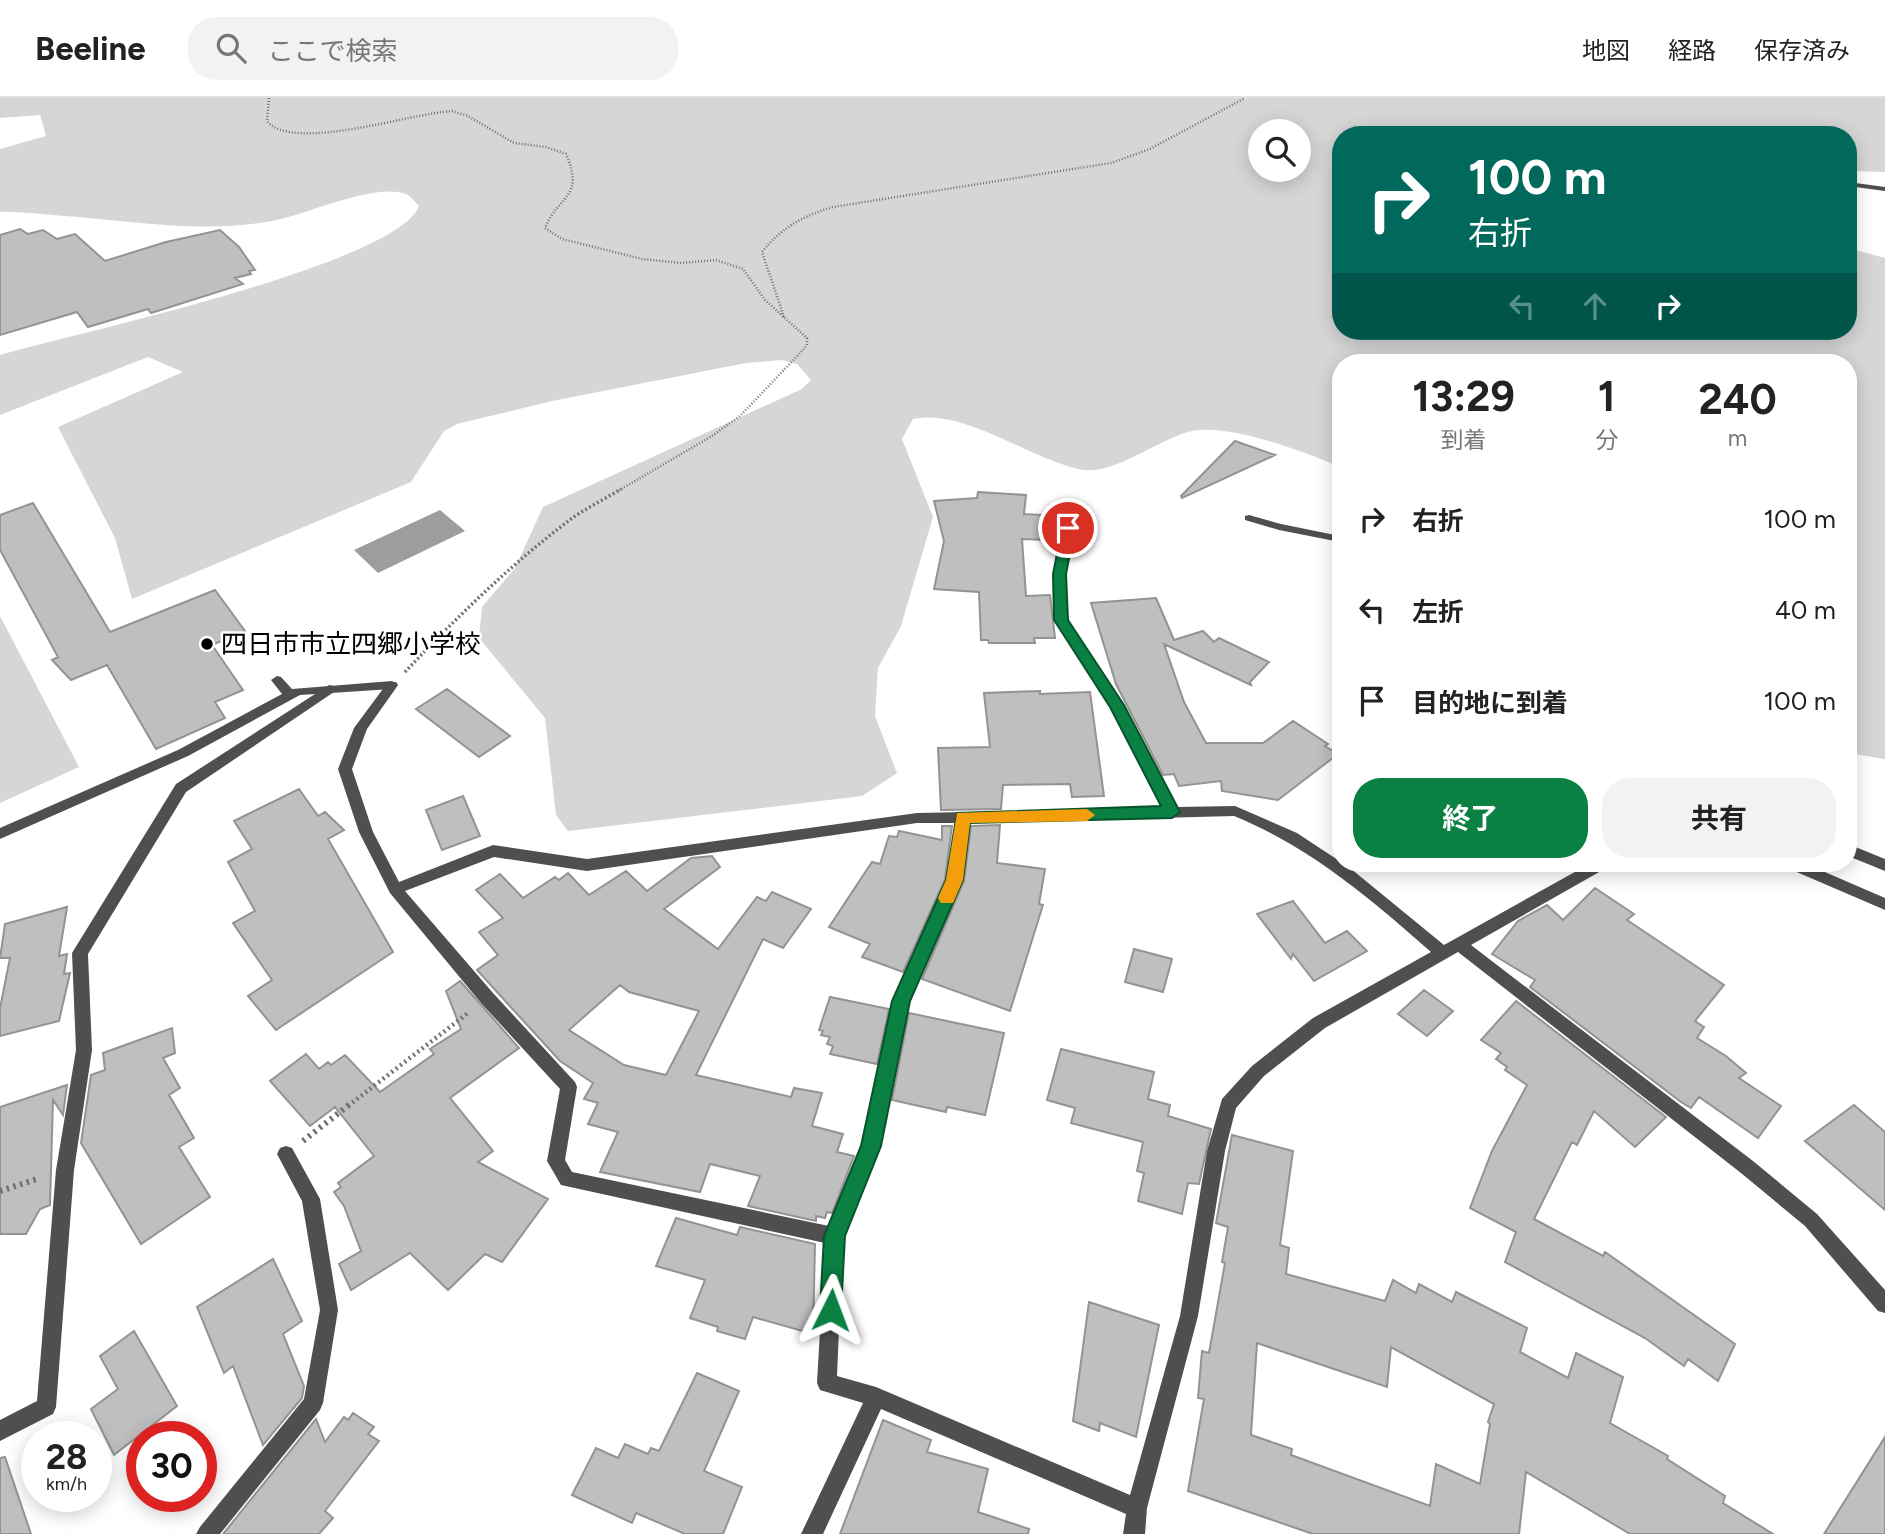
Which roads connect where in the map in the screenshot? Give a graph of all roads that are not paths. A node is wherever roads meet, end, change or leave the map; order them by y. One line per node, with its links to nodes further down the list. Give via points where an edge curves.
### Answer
1 (1857, 185): 2 (street)
2 (1885, 189)
3 (1249, 518): 5 (street)
4 (1068, 528): 9 (street, via 1060,574 1061,620 1116,705)
5 (1332, 537)
6 (277, 680): 8 (street)
7 (330, 689): 8 (street); 18 (street, via 392,685 361,728 345,769 366,832); 25 (street, via 181,788 80,953 84,1050 65,1170 46,1407)
8 (291, 695): 11 (street, via 183,753)
9 (1172, 812): 10 (street); 13 (street, via 1235,811 1269,823)
10 (963, 817): 18 (street, via 917,818 587,865 493,851); 22 (street, via 955,880 901,1001 871,1146)
11 (0, 834)
12 (1857, 854): 14 (street)
13 (1332, 866)
14 (1885, 866)
15 (1340, 872): 20 (street)
16 (1587, 872): 20 (street)
17 (1811, 872): 19 (street)
18 (395, 889): 22 (street, via 569,1087 556,1161 567,1180)
19 (1885, 904)
20 (1451, 949): 23 (street, via 1811,1220); 26 (street, via 1320,1023 1258,1071 1228,1104 1189,1316)
21 (286, 1154): 27 (street, via 311,1199 329,1310 313,1403)
22 (834, 1236): 24 (street, via 827,1383)
23 (1885, 1304)
24 (876, 1397): 26 (street); 28 (street)
25 (0, 1431)
26 (1137, 1508): 29 (street)
27 (206, 1534)
28 (812, 1534)
29 (1134, 1534)

